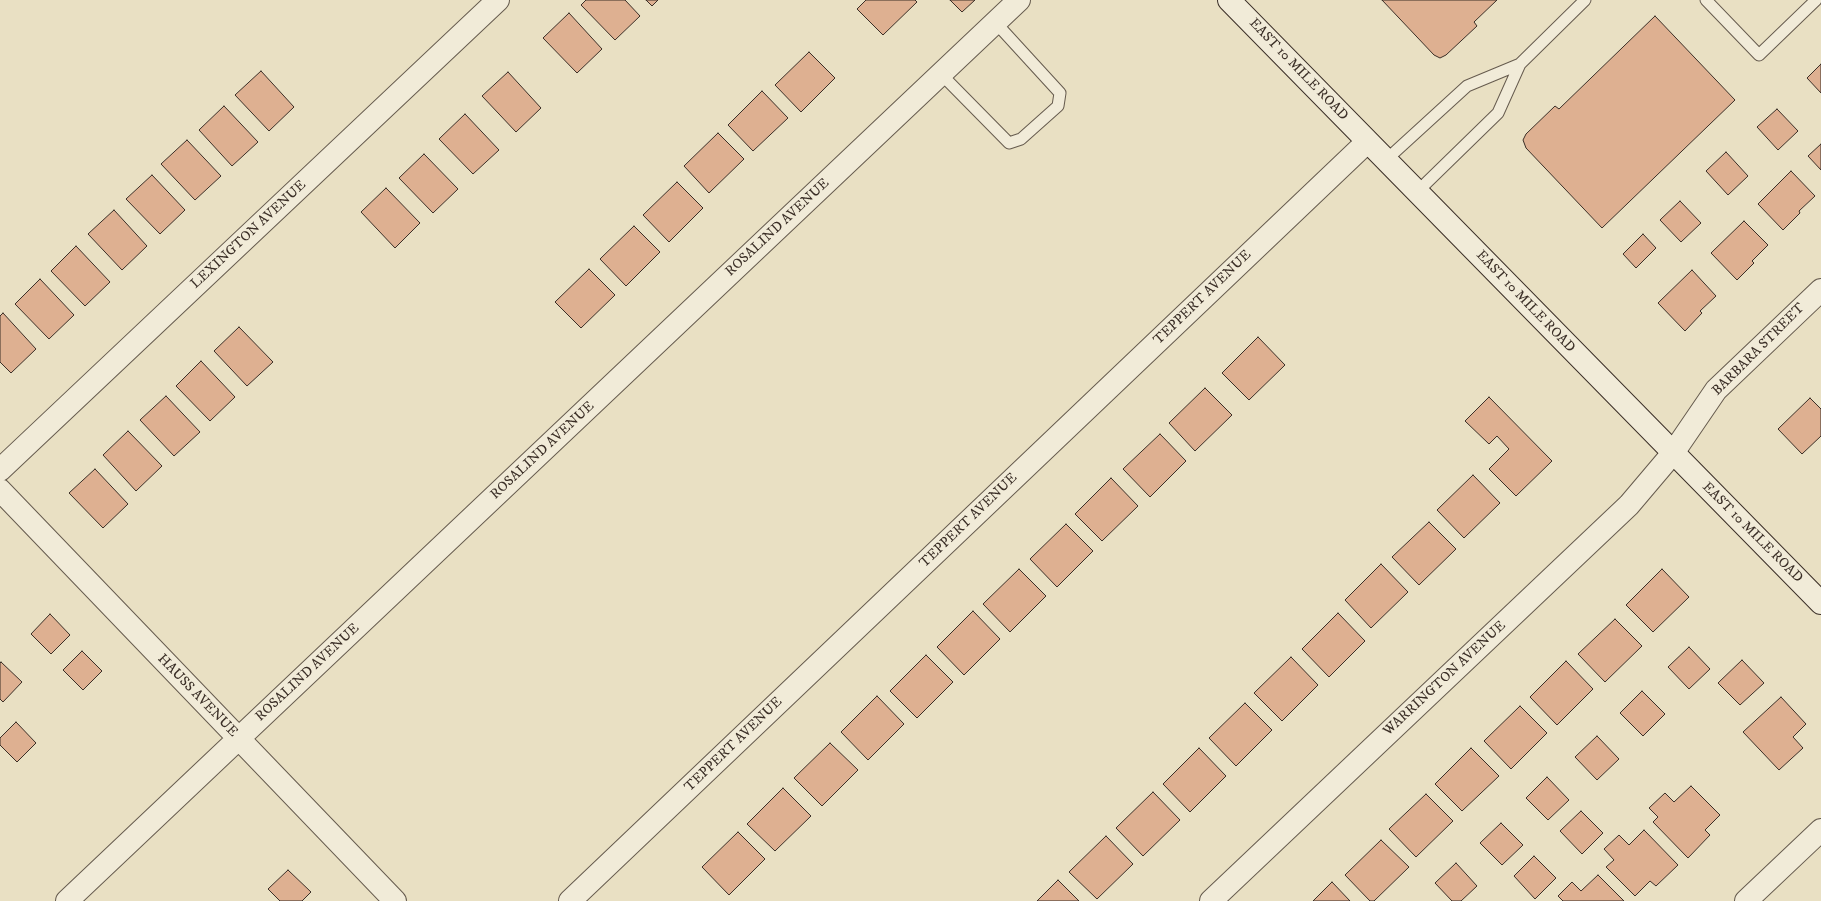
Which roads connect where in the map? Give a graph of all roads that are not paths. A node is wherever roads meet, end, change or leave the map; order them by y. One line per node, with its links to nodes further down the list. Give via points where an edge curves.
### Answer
1 (498, 0): 15 (street, LEXINGTON AVENUE)
2 (1019, 0): 7 (street, ROSALIND AVENUE)
3 (1229, 0): 10 (street, EAST 10 MILE ROAD)
4 (1585, 0): 8 (lane)
5 (1706, 0): 6 (lane, via 1758,55)
6 (1816, 0)
7 (995, 22): 9 (street, ROSALIND AVENUE); 9 (lane, via 1060,93 1058,106 1021,139 1009,143)
8 (1520, 64): 11 (lane, via 1467,86); 12 (lane, via 1498,113)
9 (941, 74): 18 (street, ROSALIND AVENUE)
10 (1367, 142): 11 (street, EAST 10 MILE ROAD); 22 (street, TEPPERT AVENUE)
11 (1386, 160): 12 (street, EAST 10 MILE ROAD)
12 (1417, 192): 14 (street, EAST 10 MILE ROAD)
13 (1821, 290): 14 (street, BARBARA STREET, via 1716,390)
14 (1674, 453): 17 (street, EAST 10 MILE ROAD); 23 (street, WARRINGTON AVENUE, via 1629,505)
15 (0, 470)
16 (0, 490): 18 (street, HAUSS AVENUE)
17 (1821, 603)
18 (238, 739): 20 (street, ROSALIND AVENUE); 21 (street, HAUSS AVENUE)
19 (1821, 830): 24 (street)
20 (67, 901)
21 (394, 901)
22 (570, 901)
23 (1211, 901)
24 (1746, 901)

